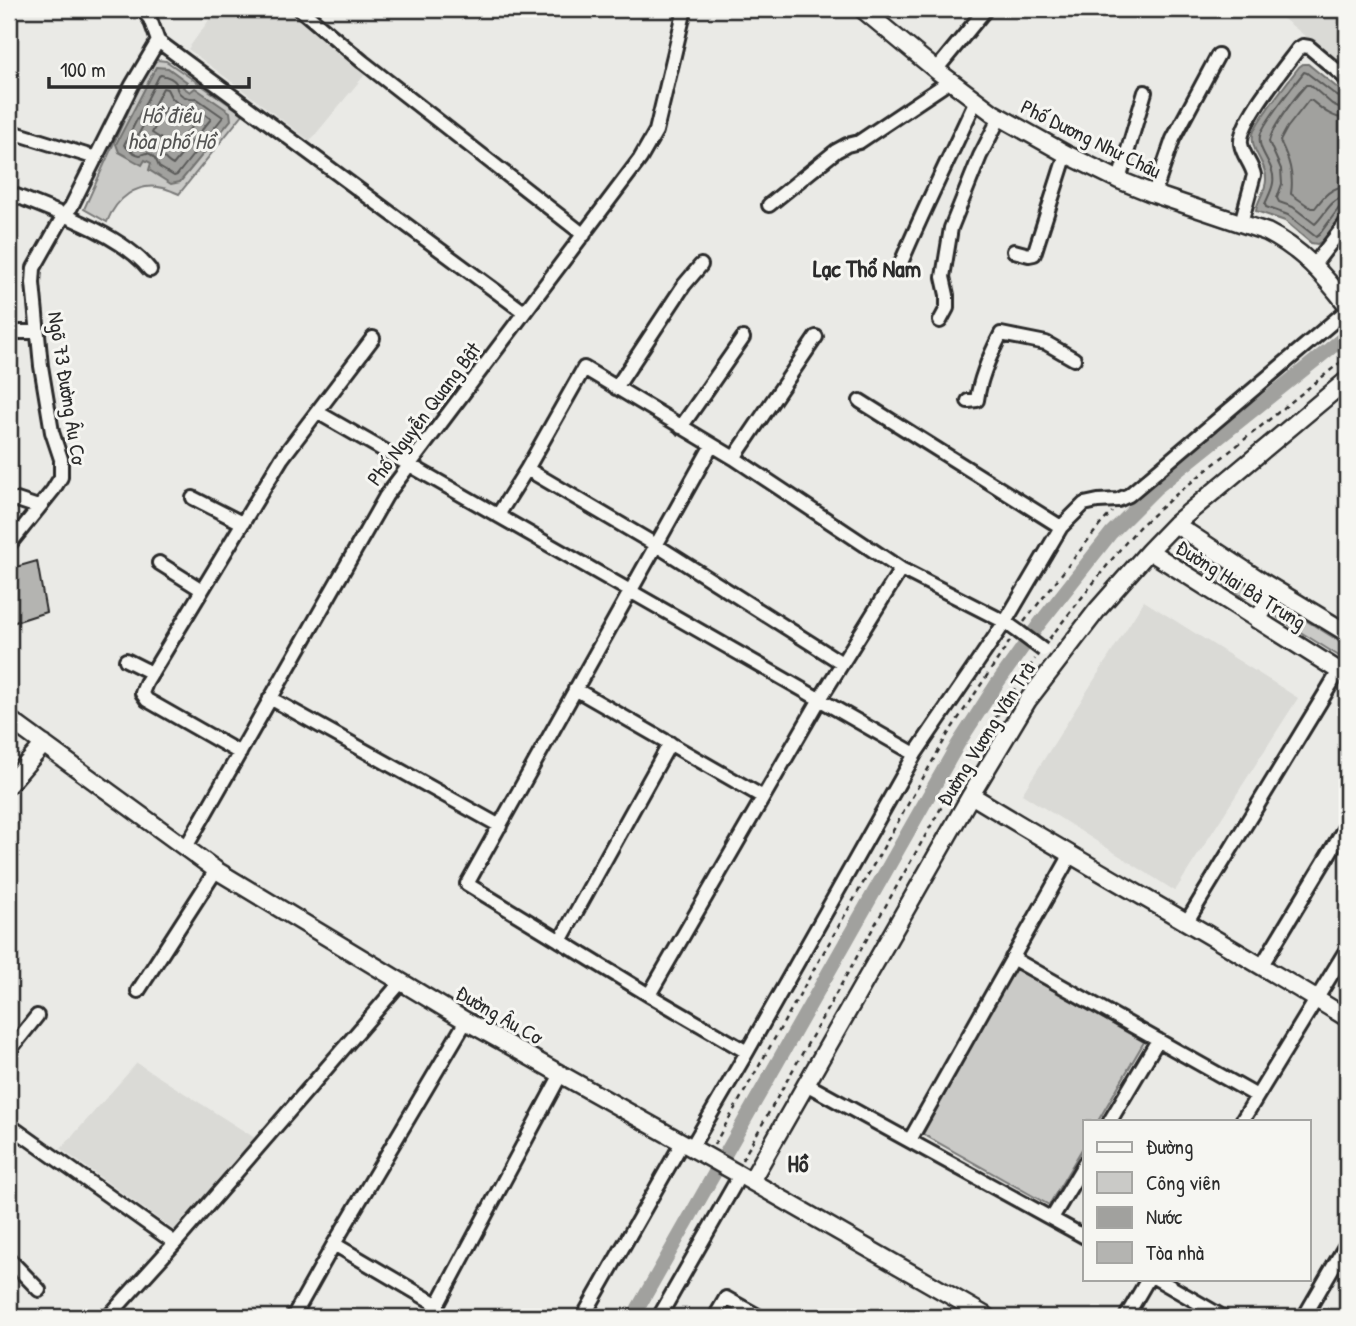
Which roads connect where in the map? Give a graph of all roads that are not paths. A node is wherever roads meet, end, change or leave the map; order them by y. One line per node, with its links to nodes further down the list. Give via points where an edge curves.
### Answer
1 (142, 9): 6 (street)
2 (300, 9): 24 (street)
3 (685, 9): 24 (street, Phố Nguyễn Quang Bật, via 656,131)
4 (862, 9): 8 (main road, Phố Dương Như Châu)
5 (986, 9): 8 (street)
6 (158, 41): 16 (street, Ngõ 73 Đường Âu Cơ); 31 (street)
7 (1218, 55): 19 (street, via 1173,139)
8 (936, 70): 10 (main road, Phố Dương Như Châu)
9 (1347, 79): 23 (street, via 1303,46 1263,96 1241,138 1254,175)
10 (950, 81): 12 (main road, Phố Dương Như Châu); 20 (street, via 859,142 836,150)
11 (1145, 92): 17 (street)
12 (976, 100): 13 (main road, Phố Dương Như Châu); 29 (street)
13 (1000, 117): 15 (main road, Phố Dương Như Châu); 32 (street, via 951,228 943,277 947,308)
14 (9, 131): 16 (street)
15 (1066, 154): 17 (main road, Phố Dương Như Châu); 25 (street, via 1034,254)
16 (96, 158): 21 (street, Ngõ 73 Đường Âu Cơ)
17 (1119, 180): 19 (main road, Phố Dương Như Châu)
18 (9, 193): 21 (street)
19 (1154, 194): 23 (main road, Phố Dương Như Châu)
20 (769, 205)
21 (64, 215): 28 (street, via 98,231); 33 (street, Ngõ 73 Đường Âu Cơ, via 34,268)
22 (1347, 222): 27 (street)
23 (1241, 223): 27 (main road, Phố Dương Như Châu, via 1284,241)
24 (584, 235): 31 (street, Phố Nguyễn Quang Bật)
25 (1014, 251)
26 (701, 265): 40 (street)
27 (1313, 266): 30 (main road, Phố Dương Như Châu)
28 (150, 270)
29 (898, 270)
30 (1347, 307): 55 (street, via 1129,495 1084,503)
31 (524, 312): 47 (street, Phố Nguyễn Quang Bật)
32 (940, 321)
33 (37, 331): 34 (street); 51 (street, Ngõ 73 Đường Âu Cơ, via 52,432 61,459 61,477)
34 (9, 332)
35 (816, 337): 46 (street)
36 (373, 338): 43 (street)
37 (743, 338): 44 (street)
38 (1074, 359): 42 (street, via 1046,343 1001,334 977,400)
39 (1347, 380): 54 (main road, Đường Vương Văn Trà)
40 (616, 388): 44 (street); 48 (street, via 584,368)
41 (860, 401): 55 (street)
42 (968, 401)
43 (317, 412): 47 (street); 53 (street)
44 (681, 427): 45 (street)
45 (712, 445): 46 (street); 57 (street)
46 (734, 458): 60 (street)
47 (409, 464): 52 (street); 73 (street, Phố Nguyễn Quang Bật)
48 (527, 469): 52 (street); 57 (street)
49 (193, 498): 53 (street)
50 (9, 500): 51 (street)
51 (38, 507): 56 (street, Ngõ 73 Đường Âu Cơ)
52 (498, 515): 63 (street)
53 (242, 523): 61 (street)
54 (1175, 524): 58 (main road, Đường Vương Văn Trà); 62 (main road, Đường Hai Bà Trưng)
55 (1061, 527): 65 (street)
56 (9, 545)
57 (656, 545): 63 (street); 69 (street)
58 (1149, 551): 64 (main road, Đường Hai Bà Trưng); 68 (main road, Đường Vương Văn Trà)
59 (159, 563): 61 (street)
60 (901, 569): 65 (street); 69 (street)
61 (202, 590): 70 (street)
62 (1276, 590): 64 (main road); 66 (main road, Đường Hai Bà Trưng)
63 (630, 591): 72 (street); 74 (street)
64 (1257, 620): 71 (main road, Đường Hai Bà Trưng)
65 (1005, 622): 68 (street, bridge); 79 (street)
66 (1347, 633)
67 (126, 660): 70 (street)
68 (1058, 660): 81 (main road, Đường Vương Văn Trà, via 1028,700)
69 (842, 663): 74 (street)
70 (152, 673): 78 (street, via 142,693 147,700)
71 (1343, 674): 88 (street)
72 (575, 690): 76 (street); 84 (street)
73 (270, 698): 78 (street, Phố Nguyễn Quang Bật); 84 (street)
74 (820, 699): 79 (street); 82 (street)
75 (9, 719): 77 (main road, Đường Âu Cơ)
76 (670, 743): 82 (street); 89 (street)
77 (44, 744): 80 (main road); 85 (main road, Đường Âu Cơ)
78 (240, 753): 85 (street, Phố Nguyễn Quang Bật)
79 (915, 754): 102 (street)
80 (9, 784)
81 (971, 795): 86 (main road); 104 (main road, Đường Vương Văn Trà)
82 (763, 797): 95 (street)
83 (1347, 824): 92 (street)
84 (500, 826): 89 (street, via 467,884)
85 (186, 847): 87 (main road, Đường Âu Cơ)
86 (1070, 856): 88 (main road); 91 (street)
87 (216, 870): 93 (main road, Đường Âu Cơ); 94 (street)
88 (1186, 923): 92 (main road)
89 (560, 941): 95 (street)
90 (1347, 948): 96 (street)
91 (1012, 958): 100 (street); 109 (street)
92 (1262, 965): 96 (main road)
93 (401, 982): 99 (main road, Đường Âu Cơ); 115 (street)
94 (138, 990)
95 (649, 995): 102 (street)
96 (1316, 999): 98 (main road); 105 (street)
97 (37, 1016): 101 (street)
98 (1347, 1018)
99 (466, 1021): 103 (main road, Đường Âu Cơ); 117 (street)
100 (1158, 1040): 105 (street); 106 (street)
101 (9, 1051)
102 (747, 1052): 110 (street)
103 (561, 1074): 110 (main road, Đường Âu Cơ); 122 (street)
104 (806, 1084): 109 (street); 112 (main road, Đường Vương Văn Trà)
105 (1257, 1096): 107 (street)
106 (1111, 1120)
107 (1243, 1120)
108 (9, 1125): 115 (street)
109 (910, 1140): 113 (street)
110 (695, 1150): 112 (main road, Đường Âu Cơ); 127 (street)
111 (1083, 1166): 113 (street)
112 (745, 1178): 128 (street); 131 (main road, Đường Âu Cơ)
113 (1052, 1218): 114 (street)
114 (1083, 1236)
115 (175, 1243): 124 (street)
116 (1347, 1243): 133 (street)
117 (334, 1244): 122 (street); 125 (street)
118 (9, 1259): 121 (street)
119 (1147, 1280): 123 (street)
120 (1159, 1280): 132 (street)
121 (40, 1290)
122 (438, 1305): 126 (street)
123 (1127, 1315)
124 (108, 1317)
125 (293, 1317)
126 (431, 1317)
127 (583, 1317)
128 (659, 1317)
129 (715, 1317): 130 (street, via 726,1298)
130 (760, 1317)
131 (988, 1317)
132 (1223, 1317)
133 (1304, 1317)

